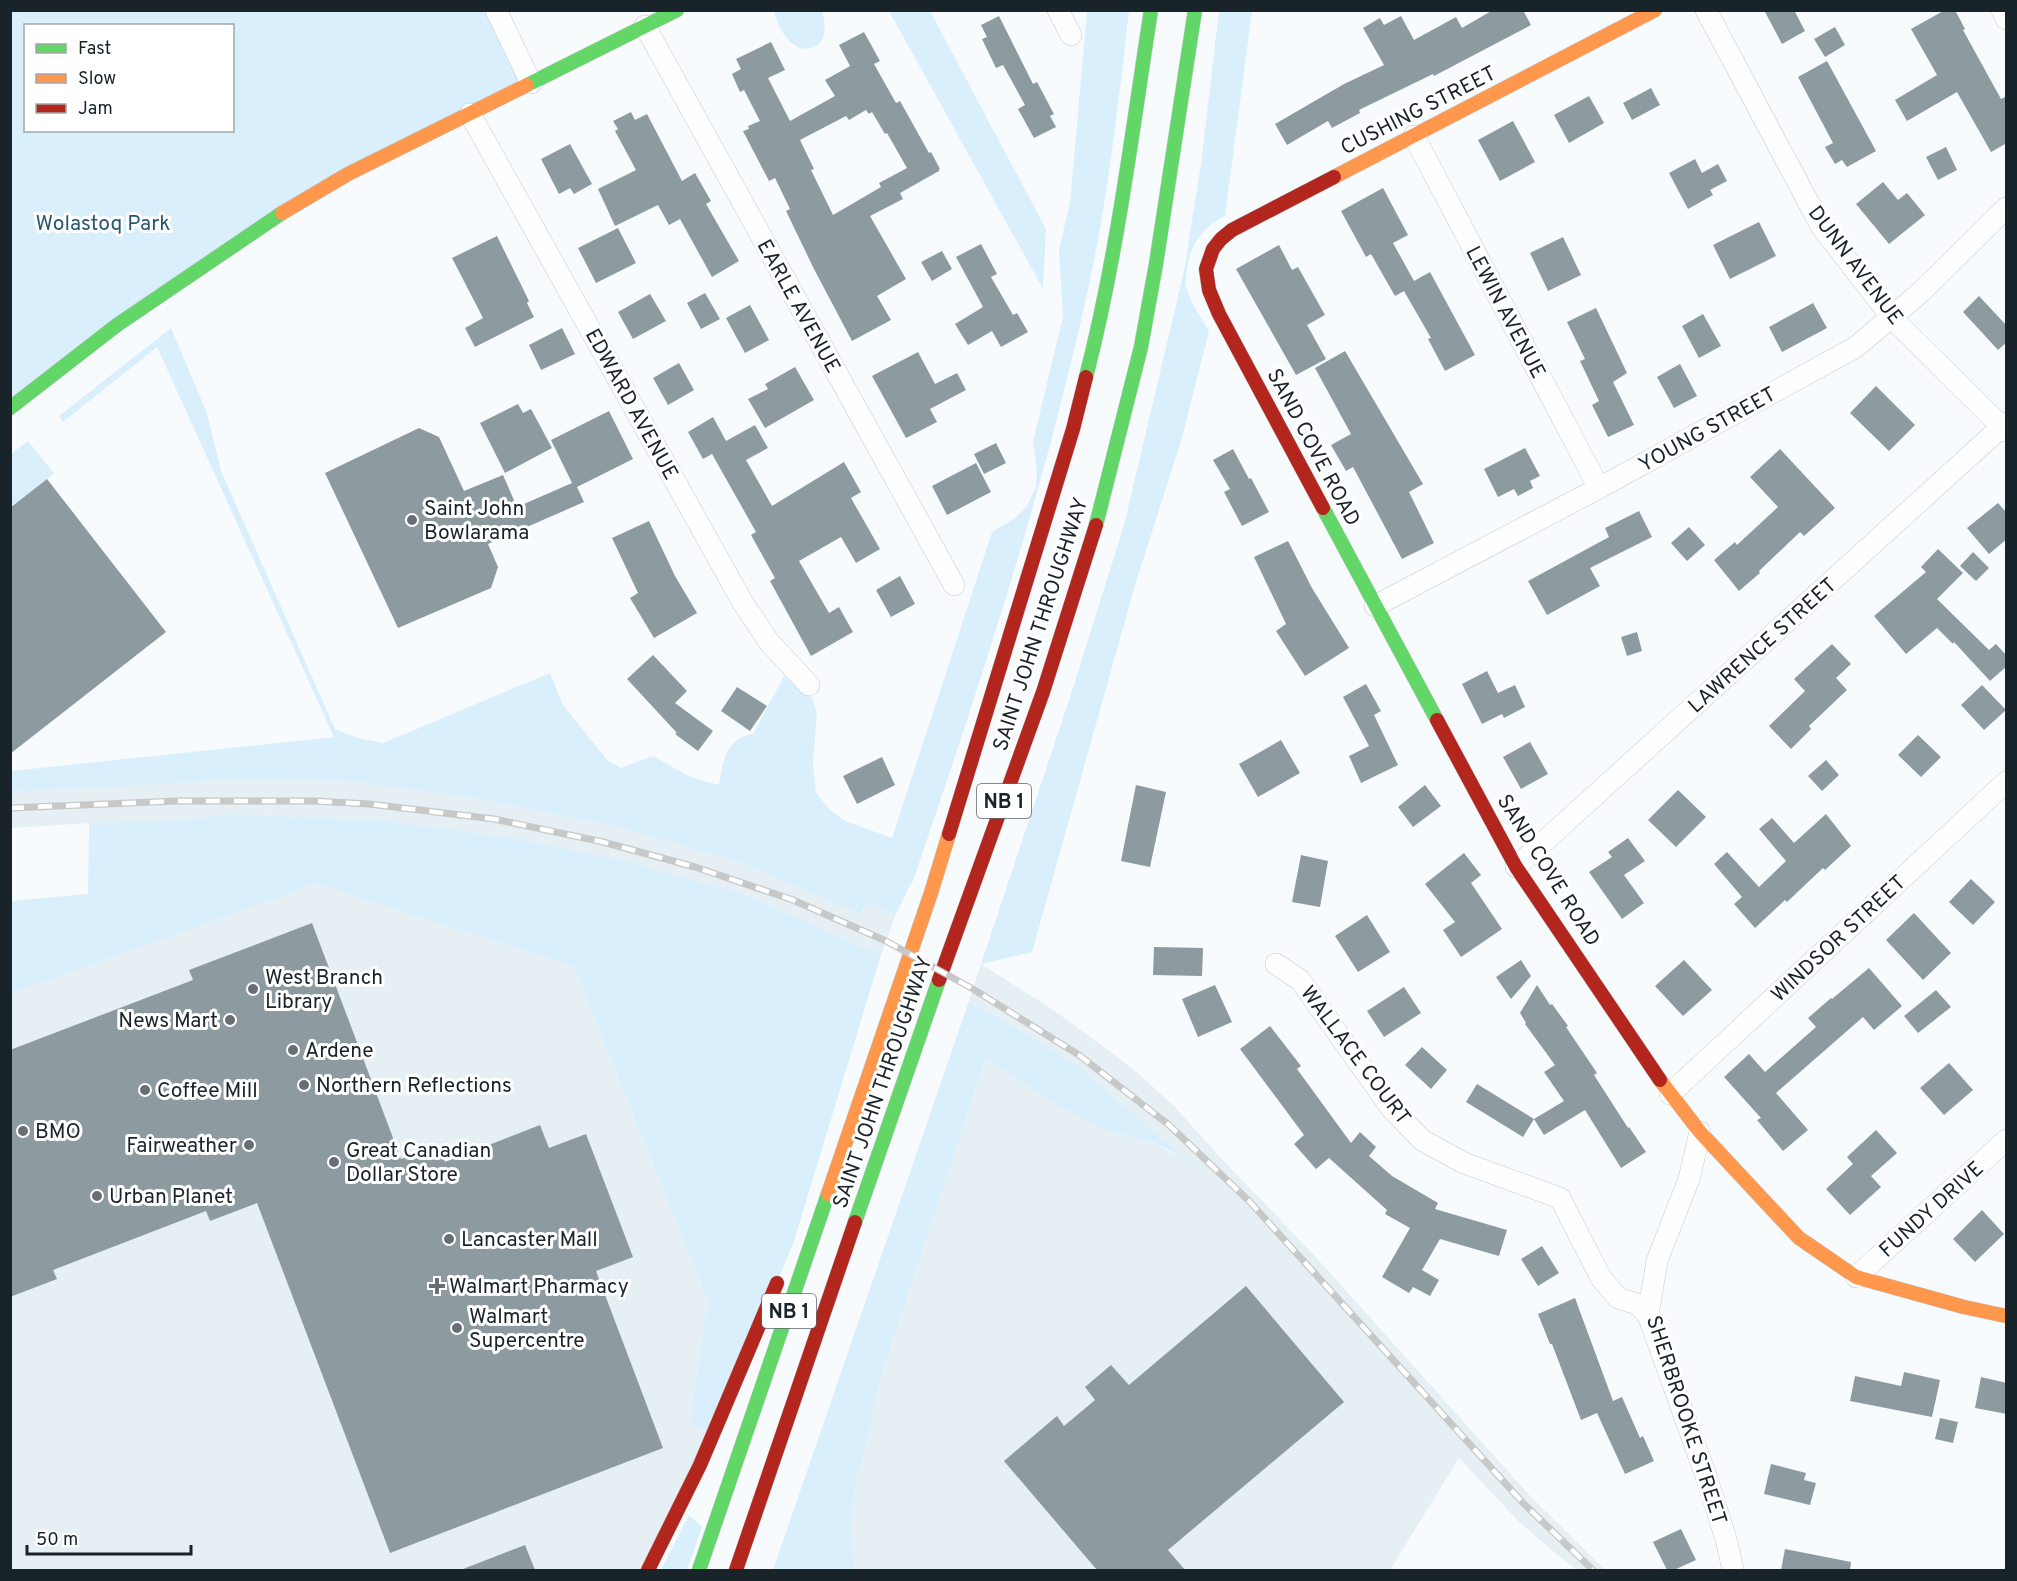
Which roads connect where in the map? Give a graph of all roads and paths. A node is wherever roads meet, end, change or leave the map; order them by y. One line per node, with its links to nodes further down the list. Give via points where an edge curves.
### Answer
1 (496, 10): 12 (street)
2 (677, 10): 10 (main road)
3 (1058, 10): 11 (street)
4 (1151, 10): 27 (main road, SAINT JOHN THROUGHWAY / NB 1, via 1112,257 1073,429 932,893)
5 (1195, 10): 38 (main road, SAINT JOHN THROUGHWAY / NB 1, via 1141,347 1092,539 1043,692 910,1061)
6 (1655, 10): 14 (main road, CUSHING STREET)
7 (1706, 10): 17 (street, DUNN AVENUE, via 1821,226)
8 (2002, 10): 9 (street)
9 (2007, 19)
10 (645, 26): 12 (main road); 21 (street, EARLE AVENUE)
11 (1071, 35)
12 (531, 83): 13 (main road)
13 (470, 114): 18 (main road, via 348,174 267,222 117,325); 23 (street, EDWARD AVENUE, via 743,603 769,642)
14 (1414, 136): 16 (main road, CUSHING STREET, via 1232,230); 20 (street, LEWIN AVENUE)
15 (2007, 208): 17 (street, YOUNG STREET)
16 (1208, 257): 22 (main road, SAND COVE ROAD, via 1205,279 1211,300)
17 (1892, 318): 19 (street, DUNN AVENUE); 20 (street, YOUNG STREET, via 1856,347)
18 (10, 408)
19 (2005, 427): 25 (street, LAWRENCE STREET)
20 (1599, 488): 22 (street, YOUNG STREET)
21 (954, 585)
22 (1375, 606): 25 (main road, SAND COVE ROAD)
23 (809, 685)
24 (2007, 782): 28 (street, WINDSOR STREET)
25 (1516, 867): 28 (main road, SAND COVE ROAD)
26 (1276, 964): 34 (street, WALLACE COURT, via 1300,980 1391,1107 1422,1140 1464,1163 1560,1198 1601,1278 1618,1298 1637,1304)
27 (876, 1050): 31 (main road); 37 (main road, SAINT JOHN THROUGHWAY / NB 1)
28 (1670, 1094): 29 (main road, SAND COVE ROAD)
29 (1700, 1132): 33 (main road, SAND COVE ROAD, via 1799,1238); 34 (street, SHERBROOKE STREET, via 1689,1179 1657,1262)
30 (2007, 1140): 33 (street, FUNDY DRIVE)
31 (812, 1198)
32 (781, 1273): 36 (main road, via 716,1432)
33 (1856, 1277): 35 (main road, SAND COVE ROAD)
34 (1648, 1316): 39 (street, SHERBROOKE STREET, via 1706,1476)
35 (2007, 1316)
36 (648, 1570)
37 (699, 1570)
38 (736, 1570)
39 (1732, 1570)

